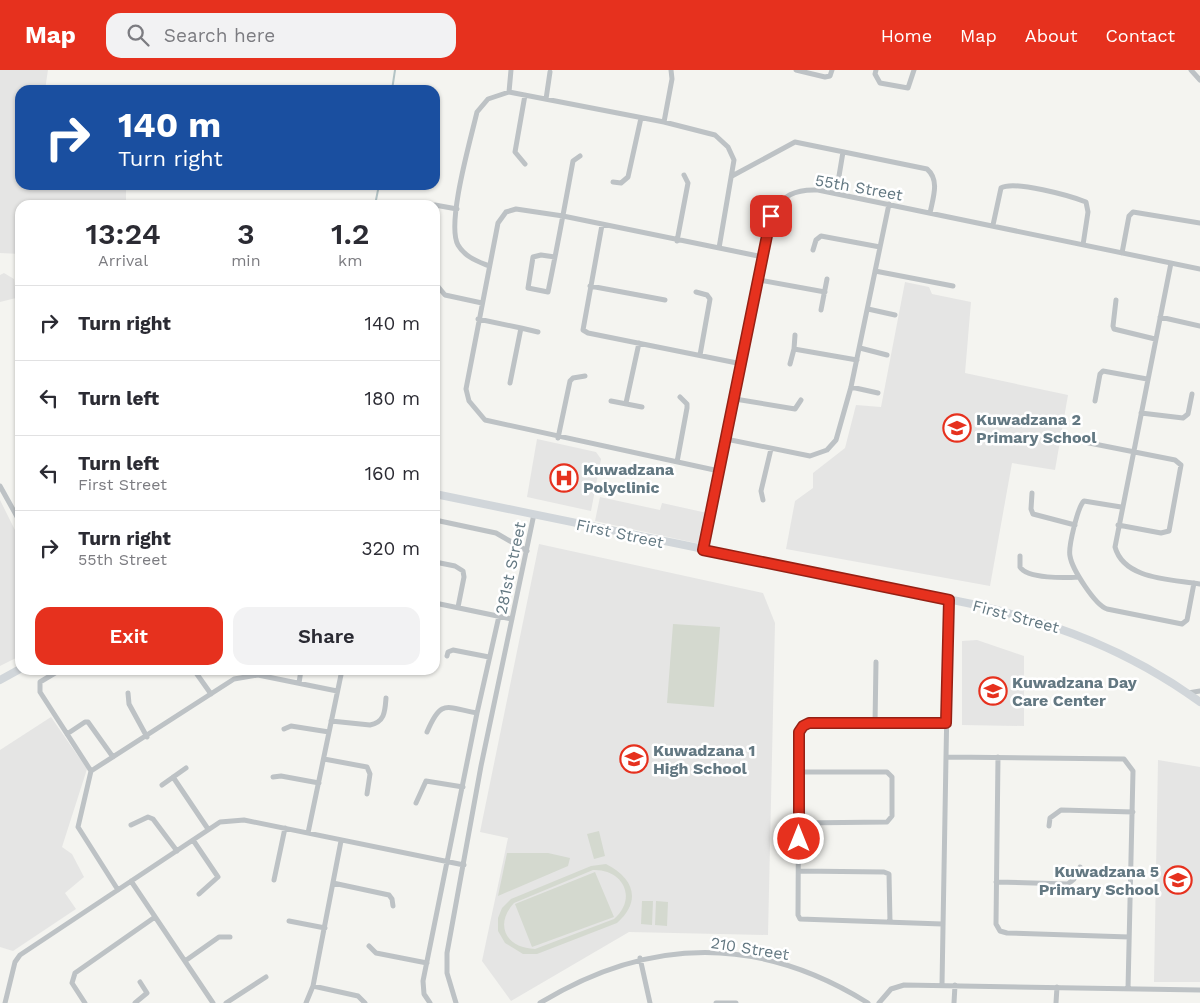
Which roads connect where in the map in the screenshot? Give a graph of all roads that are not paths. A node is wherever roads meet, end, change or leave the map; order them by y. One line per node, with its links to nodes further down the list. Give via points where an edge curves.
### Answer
1 (511, 70): 10 (street)
2 (671, 70): 14 (street)
3 (796, 70): 4 (street, via 825,77 830,76)
4 (832, 70)
5 (876, 70): 6 (street, via 880,83 908,88)
6 (914, 70)
7 (1191, 70): 9 (street)
8 (550, 72): 12 (street)
9 (1200, 80)
10 (509, 92): 11 (street); 24 (street, via 488,99 477,112)
11 (525, 95): 12 (street); 17 (street, via 515,152)
12 (546, 99): 13 (street)
13 (641, 118): 14 (street); 20 (street, via 628,177 621,182)
14 (664, 122): 19 (street, via 720,138 732,153)
15 (843, 152): 19 (street, via 795,142); 21 (street); 25 (street, via 927,170 932,174 935,185)
16 (580, 156): 26 (street, via 573,161)
17 (524, 164)
18 (684, 175): 30 (street, via 688,183)
19 (732, 176): 33 (street)
20 (613, 182)
21 (836, 194): 22 (street, 55th Street); 37 (street, 55th Street, via 803,190 782,199 771,216)
22 (890, 204): 25 (street, 55th Street); 32 (street)
23 (440, 206): 24 (street)
24 (457, 209): 39 (street, via 457,244 472,259)
25 (930, 212): 29 (street, 55th Street)
26 (563, 216): 28 (street); 36 (street); 39 (street, via 516,209 506,212 498,223)
27 (1200, 223): 35 (street, via 1134,212 1129,216)
28 (602, 225): 30 (street); 44 (street)
29 (992, 225): 31 (street, 55th Street); 31 (street, via 1001,188 1009,185 1038,189 1086,202 1088,212)
30 (677, 241): 33 (street)
31 (1083, 245): 35 (street, 55th Street)
32 (880, 247): 34 (street, via 821,236); 41 (street)
33 (719, 248): 37 (street)
34 (813, 250)
35 (1122, 253): 38 (street, 55th Street)
36 (555, 257): 36 (street, via 548,292 528,288 533,256)
37 (763, 257): 43 (street, 55th Street)
38 (1171, 263): 40 (street, 55th Street); 55 (street)
39 (489, 266): 51 (street)
40 (1200, 269)
41 (875, 271): 45 (street); 52 (street)
42 (827, 279): 48 (street)
43 (759, 280): 48 (street); 68 (street, 55th Street)
44 (590, 286): 49 (street); 62 (street, via 583,330)
45 (953, 286)
46 (440, 289): 51 (street, via 445,295)
47 (696, 292): 65 (street, via 710,299)
48 (825, 292): 53 (street)
49 (666, 300)
50 (1116, 300): 61 (street, via 1114,330)
51 (482, 304): 56 (street)
52 (868, 309): 54 (street); 63 (street)
53 (821, 310)
54 (895, 315)
55 (1160, 317): 57 (street); 61 (street)
56 (478, 319): 58 (street); 84 (street, via 466,389 472,407 491,424)
57 (1200, 326)
58 (521, 328): 59 (street); 72 (street)
59 (538, 332)
60 (794, 335): 64 (street)
61 (1155, 339): 71 (street)
62 (639, 343): 65 (street); 81 (street)
63 (860, 348): 66 (street); 67 (street)
64 (794, 349): 67 (street); 69 (street)
65 (700, 355): 68 (street)
66 (886, 355)
67 (857, 360): 73 (street)
68 (742, 364): 77 (street, 55th Street)
69 (790, 364)
70 (585, 376): 84 (street, via 570,381)
71 (1147, 380): 80 (street, via 1103,371); 83 (street)
72 (510, 383)
73 (851, 387): 74 (street); 87 (street, via 836,440 830,448 810,456)
74 (878, 393)
75 (1192, 394): 83 (street, via 1188,414 1182,418)
76 (680, 396): 89 (street, via 687,408)
77 (735, 399): 78 (street, via 795,409); 86 (street, 55th Street)
78 (801, 400)
79 (612, 401): 81 (street)
80 (1095, 401)
81 (626, 403): 82 (street)
82 (642, 407)
83 (1141, 413): 88 (street)
84 (558, 438): 89 (street)
85 (1064, 438): 88 (street)
86 (726, 439): 87 (street); 90 (street, 55th Street)
87 (771, 449): 94 (street, via 761,491)
88 (1132, 451): 95 (street); 100 (street, via 1175,460 1181,465 1181,472 1167,532)
89 (678, 462): 90 (street)
90 (719, 470): 101 (street, 55th Street)
91 (0, 486): 96 (street)
92 (1032, 493): 99 (street, via 1033,514)
93 (440, 495): 97 (street, First Street)
94 (763, 500)
95 (1121, 507): 99 (street, via 1084,500); 100 (street)
96 (15, 513)
97 (534, 514): 101 (street, First Street); 102 (street, 281st Street)
98 (440, 521): 102 (street, via 496,532)
99 (1076, 525): 105 (street, via 1070,556)
100 (1118, 525): 106 (street, via 1115,547 1123,564 1143,573)
101 (703, 550): 108 (street, First Street)
102 (527, 551): 112 (street, 281st Street)
103 (1020, 556): 105 (street, via 1020,567 1026,573 1060,579)
104 (440, 563): 110 (street, via 463,571)
105 (1079, 577): 106 (street, via 1103,608 1180,625 1186,620)
106 (1194, 583): 107 (street)
107 (1200, 584)
108 (949, 600): 126 (street, First Street, via 1014,614 1069,631 1142,664); 132 (street)
109 (440, 604): 110 (street)
110 (458, 607): 111 (street)
111 (499, 616): 112 (street); 114 (street)
112 (512, 619): 164 (street, 281st Street)
113 (447, 656): 114 (street, via 453,650)
114 (489, 657): 130 (street)
115 (876, 662): 133 (street)
116 (15, 672): 121 (street)
117 (52, 675): 137 (street, via 38,687)
118 (198, 675): 127 (street)
119 (301, 675): 122 (street)
120 (341, 675): 123 (street)
121 (0, 680)
122 (299, 683): 123 (street); 127 (street, via 249,675 234,679)
123 (337, 691): 131 (street)
124 (1200, 691): 126 (street)
125 (128, 693): 138 (street, via 129,704)
126 (1188, 693): 129 (street, First Street)
127 (211, 694): 138 (street)
128 (386, 698): 131 (street, via 385,713 377,724)
129 (1200, 702)
130 (477, 713): 136 (street, via 446,707 440,709 435,713); 150 (street)
131 (331, 721): 135 (street)
132 (946, 723): 133 (street); 139 (street)
133 (875, 724): 145 (street, via 809,723 803,726 799,732)
134 (284, 729): 135 (street, via 291,726)
135 (329, 732): 142 (street)
136 (428, 732)
137 (67, 734): 141 (street, via 88,722); 144 (street)
138 (146, 737): 141 (street)
139 (946, 757): 140 (street); 177 (street)
140 (998, 757): 153 (street, via 1124,759 1133,770); 169 (street)
141 (113, 758): 144 (street)
142 (324, 759): 148 (street); 151 (street, via 367,767 370,774)
143 (186, 768): 146 (street)
144 (91, 771): 171 (street, via 78,827)
145 (799, 772): 154 (street); 154 (street, via 887,772 892,777 892,816 887,822)
146 (173, 777): 149 (street); 158 (street)
147 (273, 777): 148 (street)
148 (319, 783): 159 (street)
149 (162, 785)
150 (463, 787): 152 (street, via 426,780); 163 (street)
151 (367, 794)
152 (416, 802)
153 (1133, 812): 156 (street, via 1061,810 1050,818); 180 (street)
154 (799, 823): 166 (street)
155 (131, 825): 162 (street, via 148,817 153,819)
156 (1049, 826)
157 (285, 828): 158 (street, via 233,820 220,822); 159 (street); 167 (street)
158 (208, 829): 160 (street)
159 (308, 833): 161 (street)
160 (193, 840): 162 (street); 172 (street, via 218,877)
161 (341, 840): 163 (street); 170 (street)
162 (177, 851): 168 (street)
163 (448, 861): 164 (street); 184 (street)
164 (464, 865): 201 (street, 281st Street, via 447,953 447,973)
165 (1080, 867): 169 (street, via 1068,884)
166 (799, 871): 176 (street, via 889,874); 176 (street, via 800,919)
167 (274, 880)
168 (131, 881): 171 (street); 174 (street)
169 (996, 882): 180 (street, via 996,924 1000,931)
170 (333, 883): 173 (street, via 389,895); 178 (street)
171 (118, 890): 193 (street, via 20,955 15,962)
172 (199, 894)
173 (393, 906)
174 (155, 917): 183 (street); 194 (street, via 75,973 72,984)
175 (289, 920): 178 (street)
176 (890, 922): 177 (street)
177 (942, 924): 187 (street)
178 (325, 928): 189 (street)
179 (230, 937): 183 (street, via 218,938)
180 (1129, 937): 191 (street)
181 (368, 946): 184 (street, via 376,953)
182 (640, 958): 202 (street, 210 Street, via 577,982); 203 (street); 206 (street, 210 Street, via 714,952 772,961 824,978)
183 (184, 961): 196 (street)
184 (427, 963): 200 (street, via 424,988)
185 (266, 978): 197 (street)
186 (140, 982): 195 (street, via 147,993)
187 (942, 985): 188 (street); 207 (street, via 896,986)
188 (955, 985): 190 (street); 208 (street)
189 (313, 986): 198 (street); 199 (street, via 358,996)
190 (1057, 987): 191 (street); 209 (street)
191 (1128, 988): 192 (street)
192 (1200, 990)
193 (5, 1003)
194 (85, 1003)
195 (135, 1003)
196 (213, 1003)
197 (226, 1003)
198 (306, 1003)
199 (365, 1003)
200 (430, 1003)
201 (456, 1003)
202 (540, 1003)
203 (650, 1003)
204 (716, 1003): 205 (street)
205 (736, 1003)
206 (868, 1003)
207 (879, 1003)
208 (954, 1003)
209 (1056, 1003)

